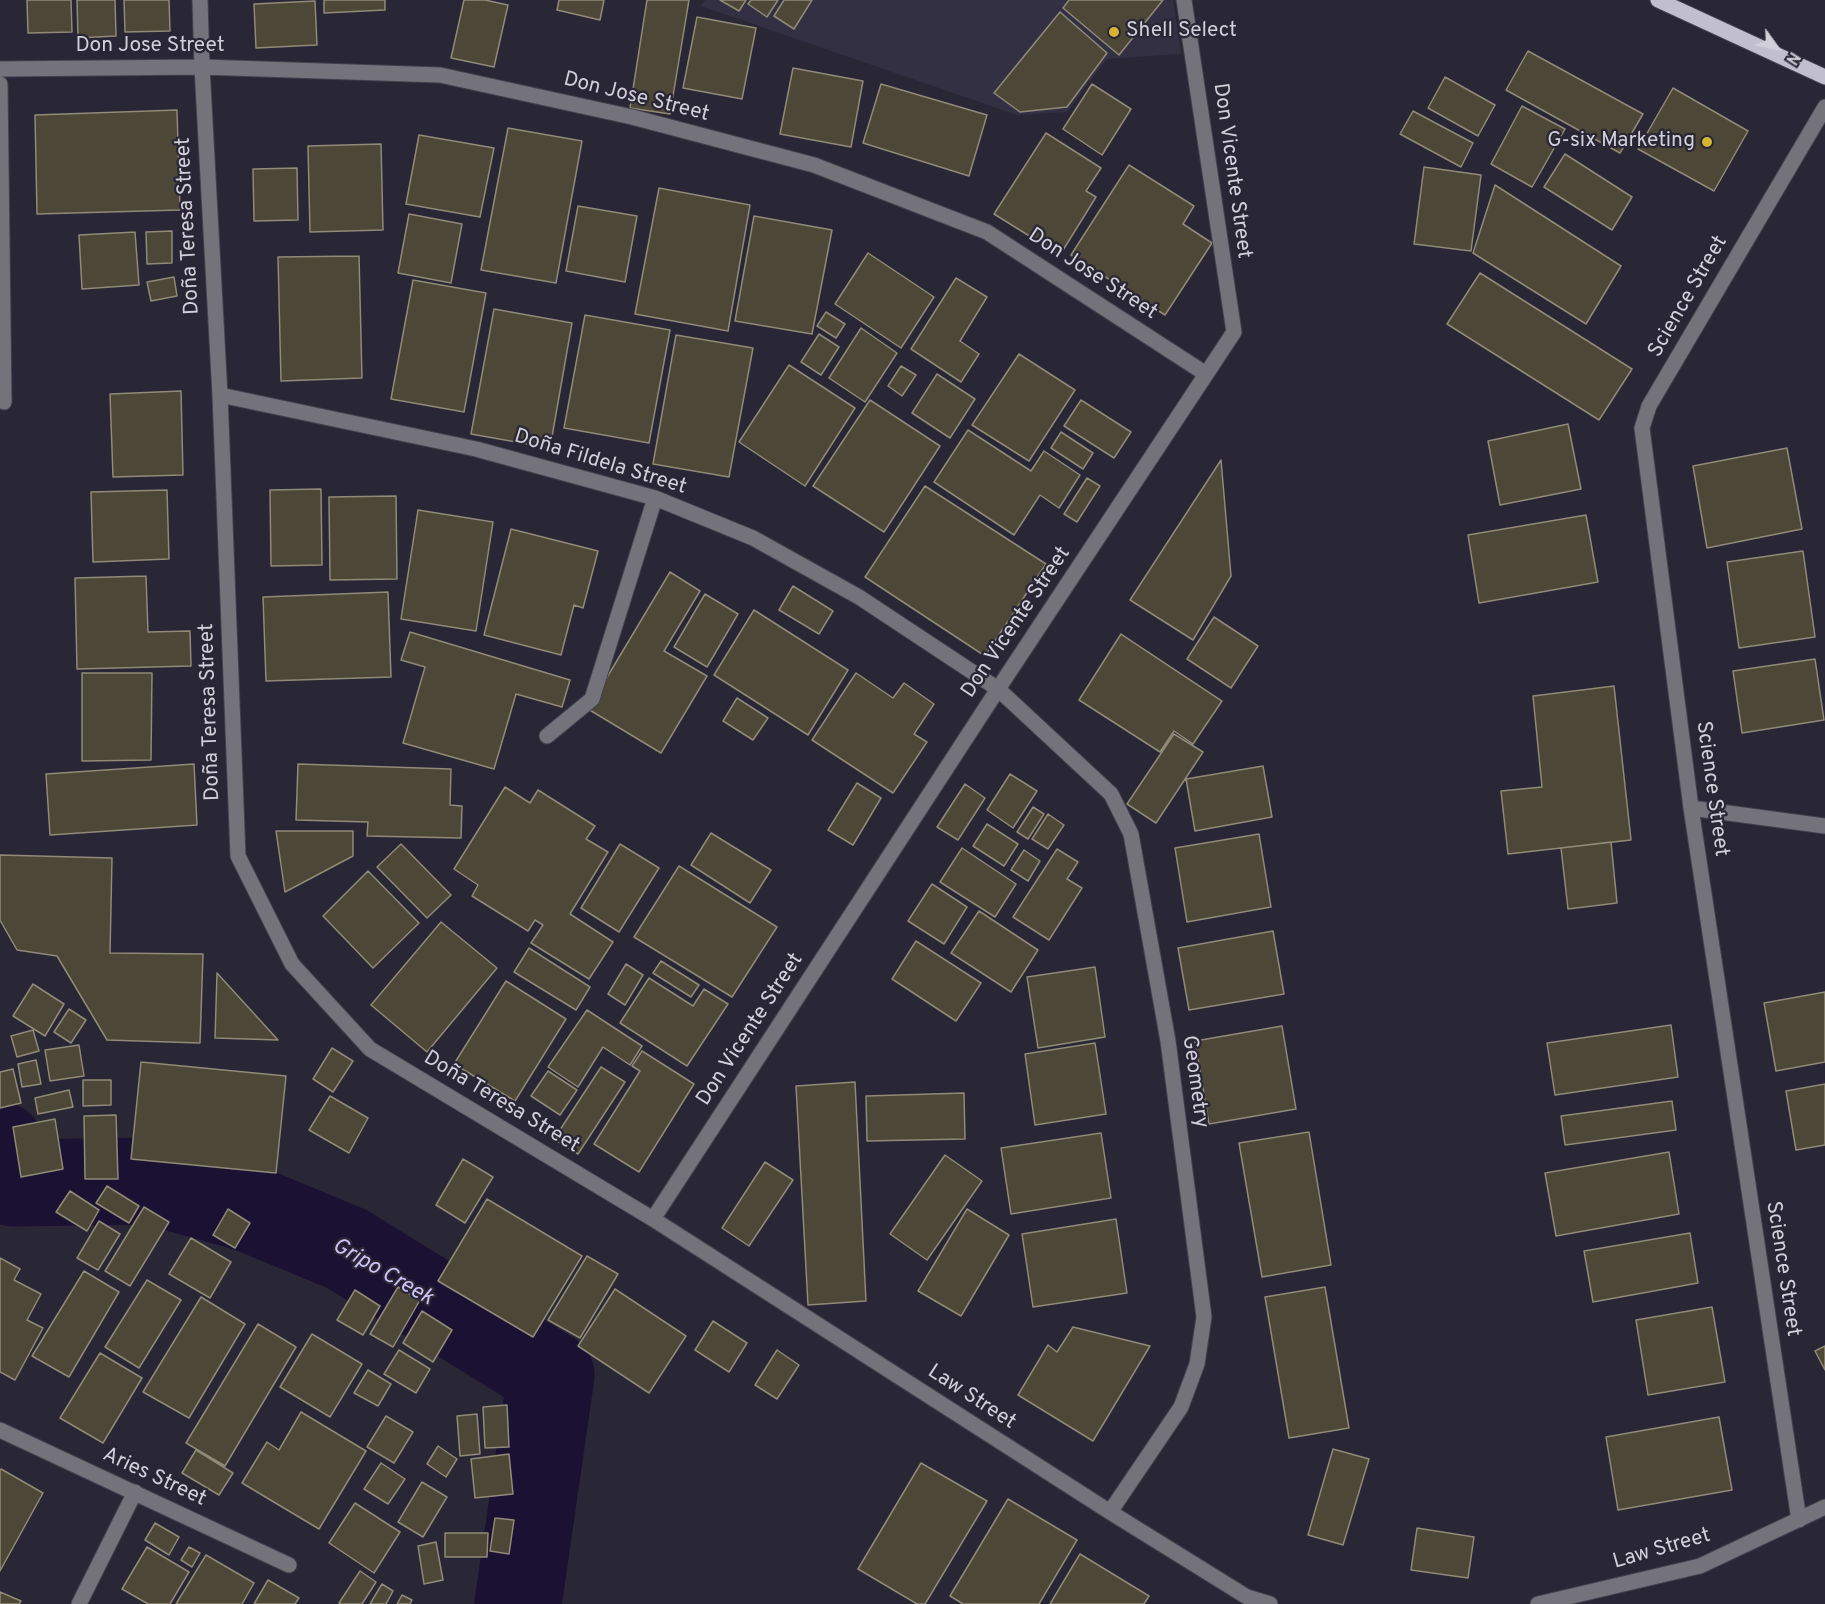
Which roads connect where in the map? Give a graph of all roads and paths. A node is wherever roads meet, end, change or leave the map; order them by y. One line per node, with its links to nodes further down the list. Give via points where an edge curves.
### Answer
1 (200, 0): 4 (street, Doña Teresa Street)
2 (1184, 0): 9 (street, Don Vicente Street, via 1234,332)
3 (1658, 0): 6 (main road)
4 (201, 67): 5 (street, Don Jose Street); 9 (street, Don Jose Street, via 440,75 632,117 814,165 987,232); 10 (street, Doña Teresa Street)
5 (0, 69)
6 (1825, 77)
7 (0, 84): 11 (street)
8 (1825, 107): 15 (street, Science Street, via 1649,406 1642,428)
9 (1206, 374): 13 (street, Don Vicente Street)
10 (220, 395): 12 (street, Doña Fildela Street, via 476,449); 17 (street, Doña Teresa Street, via 238,856 292,964 370,1049)
11 (4, 402)
12 (655, 498): 13 (street, Doña Fildela Street, via 753,538 860,597); 14 (street, via 592,699)
13 (998, 689): 17 (street, Don Vicente Street); 21 (street, Geometry, via 1111,794 1131,834 1168,1041 1204,1317 1197,1364 1181,1407)
14 (547, 736)
15 (1691, 808): 16 (street); 22 (street, Science Street)
16 (1825, 826)
17 (653, 1219): 21 (street, Law Street)
18 (0, 1430): 19 (street, Aries Street)
19 (135, 1492): 23 (street, Aries Street); 24 (street)
20 (1825, 1507): 22 (street, Law Street)
21 (1110, 1512): 25 (street, Law Street, via 1247,1597)
22 (1799, 1520): 26 (street, Law Street, via 1700,1566)
23 (289, 1565)
24 (79, 1604)
25 (1270, 1604)
26 (1538, 1604)

